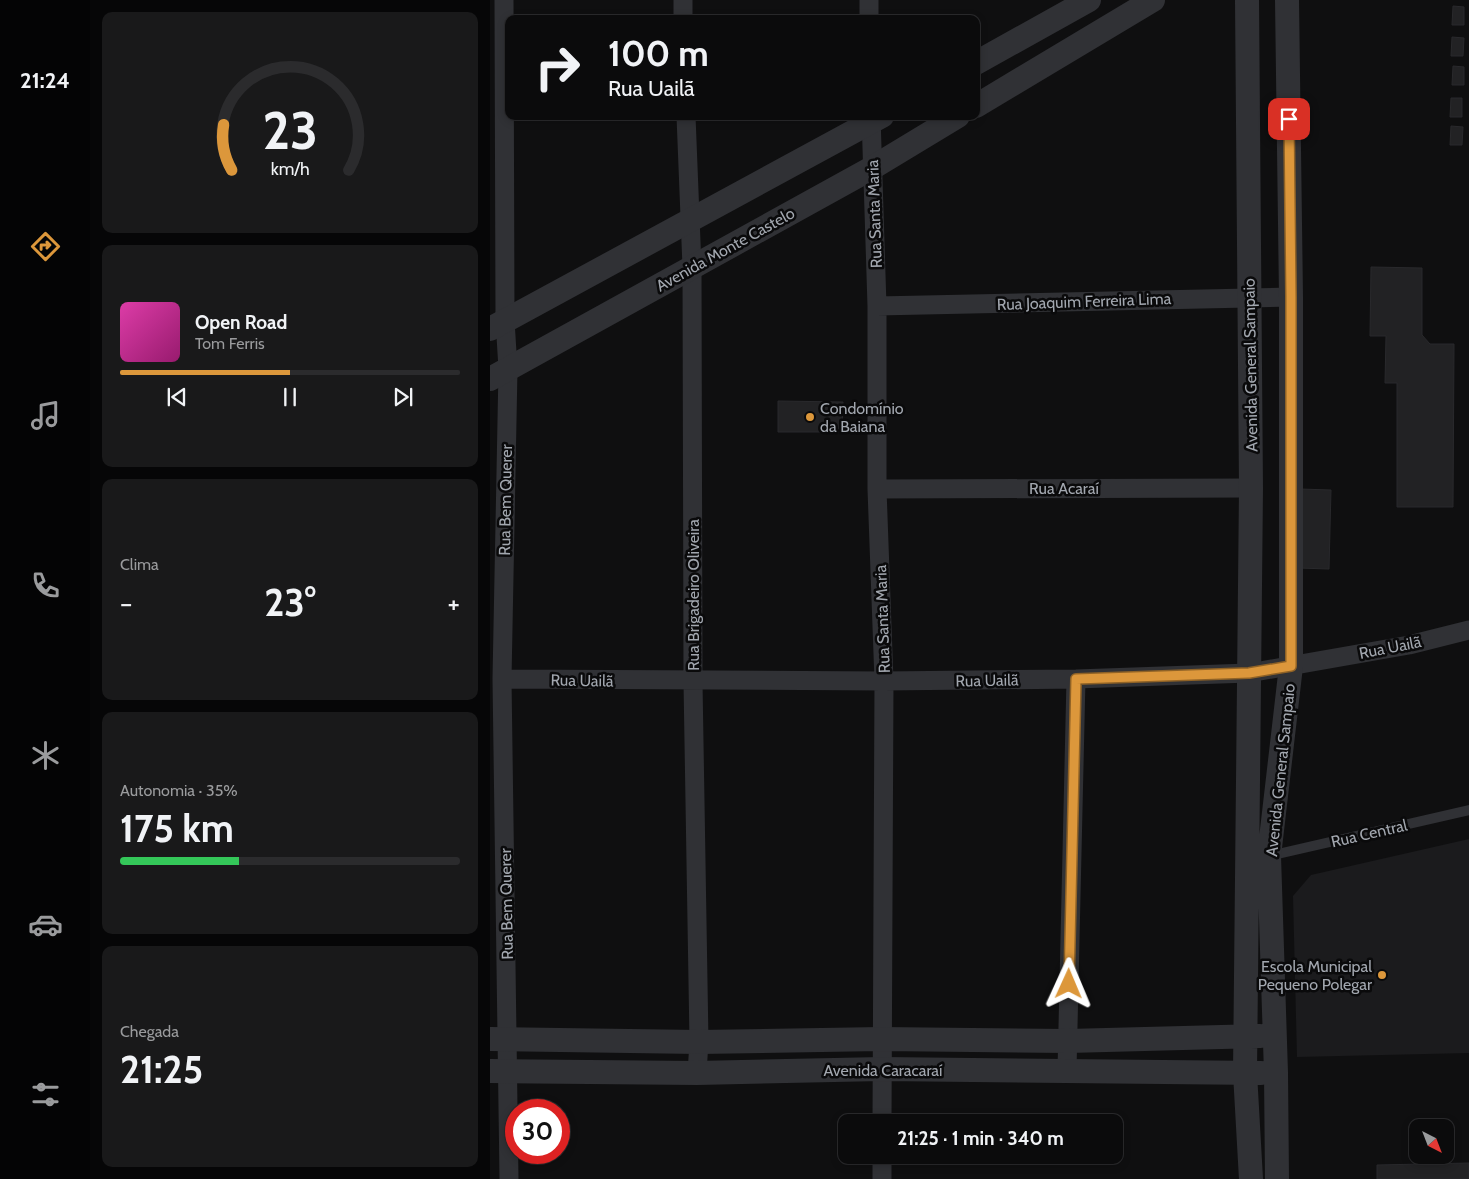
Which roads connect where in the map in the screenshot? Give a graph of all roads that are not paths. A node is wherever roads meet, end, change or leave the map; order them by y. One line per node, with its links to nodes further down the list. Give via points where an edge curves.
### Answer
1 (504, 0): 22 (street, Rua Bem Querer)
2 (683, 0): 8 (street)
3 (869, 0): 9 (street)
4 (1089, 0): 10 (street)
5 (1153, 0): 11 (street)
6 (1247, 0): 19 (street, Avenida General Sampaio)
7 (1287, 0): 20 (street, Avenida General Sampaio)
8 (684, 15)
9 (869, 15)
10 (980, 61)
11 (980, 104)
12 (686, 120): 17 (street, Rua Brigadeiro Oliveira)
13 (871, 120): 17 (street)
14 (875, 120): 16 (street, Rua Santa Maria)
15 (951, 120): 16 (street, Avenida Monte Castelo)
16 (872, 168): 18 (street, Avenida Monte Castelo); 21 (street, Rua Santa Maria)
17 (689, 220): 18 (street, Rua Brigadeiro Oliveira); 22 (street)
18 (692, 267): 23 (street, Avenida Monte Castelo); 31 (street, Rua Brigadeiro Oliveira)
19 (1249, 296): 20 (street, Rua Joaquim Ferreira Lima); 21 (street, Rua Joaquim Ferreira Lima); 24 (street, Avenida General Sampaio)
20 (1291, 297): 27 (street, Avenida General Sampaio)
21 (878, 306): 25 (street, Rua Santa Maria)
22 (495, 323): 23 (street, Rua Bem Querer)
23 (499, 374): 29 (street, Rua Bem Querer)
24 (1251, 488): 25 (street, Rua Acaraí); 28 (street, Avenida General Sampaio)
25 (878, 489): 32 (street, Rua Santa Maria)
26 (1469, 630): 27 (street, Rua Uailã, via 1409,645)
27 (1291, 666): 28 (street, Rua Uailã); 34 (street, Avenida General Sampaio)
28 (1249, 673): 30 (street, Rua Uailã); 35 (street, Avenida General Sampaio)
29 (502, 679): 31 (street, Rua Uailã); 37 (street, Rua Bem Querer)
30 (1076, 679): 32 (street, Rua Uailã); 39 (street)
31 (693, 682): 32 (street, Rua Uailã); 40 (street, Rua Brigadeiro Oliveira)
32 (884, 682): 38 (street, Rua Santa Maria)
33 (1469, 810): 34 (lane, Rua Central)
34 (1269, 856): 36 (street, Avenida General Sampaio)
35 (1245, 1036): 36 (street, Avenida Caracaraí); 39 (street, Avenida Caracaraí); 44 (street, Avenida General Sampaio)
36 (1274, 1036): 46 (street, Avenida General Sampaio)
37 (499, 1039): 40 (street, Avenida Caracaraí); 43 (street, Rua Bem Querer)
38 (881, 1039): 39 (street, Avenida Caracaraí); 40 (street, Avenida Caracaraí); 41 (street, Rua Santa Maria)
39 (1068, 1041): 42 (street)
40 (699, 1042): 45 (street, Rua Brigadeiro Oliveira)
41 (882, 1069): 42 (street, Avenida Caracaraí); 45 (street, Avenida Caracaraí); 47 (street, Rua Santa Maria)
42 (1067, 1070): 44 (street, Avenida Caracaraí)
43 (499, 1072): 45 (street, Avenida Caracaraí); 49 (street, Rua Bem Querer)
44 (1245, 1072): 46 (street, Avenida Caracaraí); 51 (street, Avenida General Sampaio)
45 (697, 1073)
46 (1276, 1073): 52 (street, Avenida General Sampaio)
47 (882, 1114)
48 (882, 1164): 50 (street)
49 (509, 1179)
50 (882, 1179)
51 (1251, 1179)
52 (1277, 1179)

